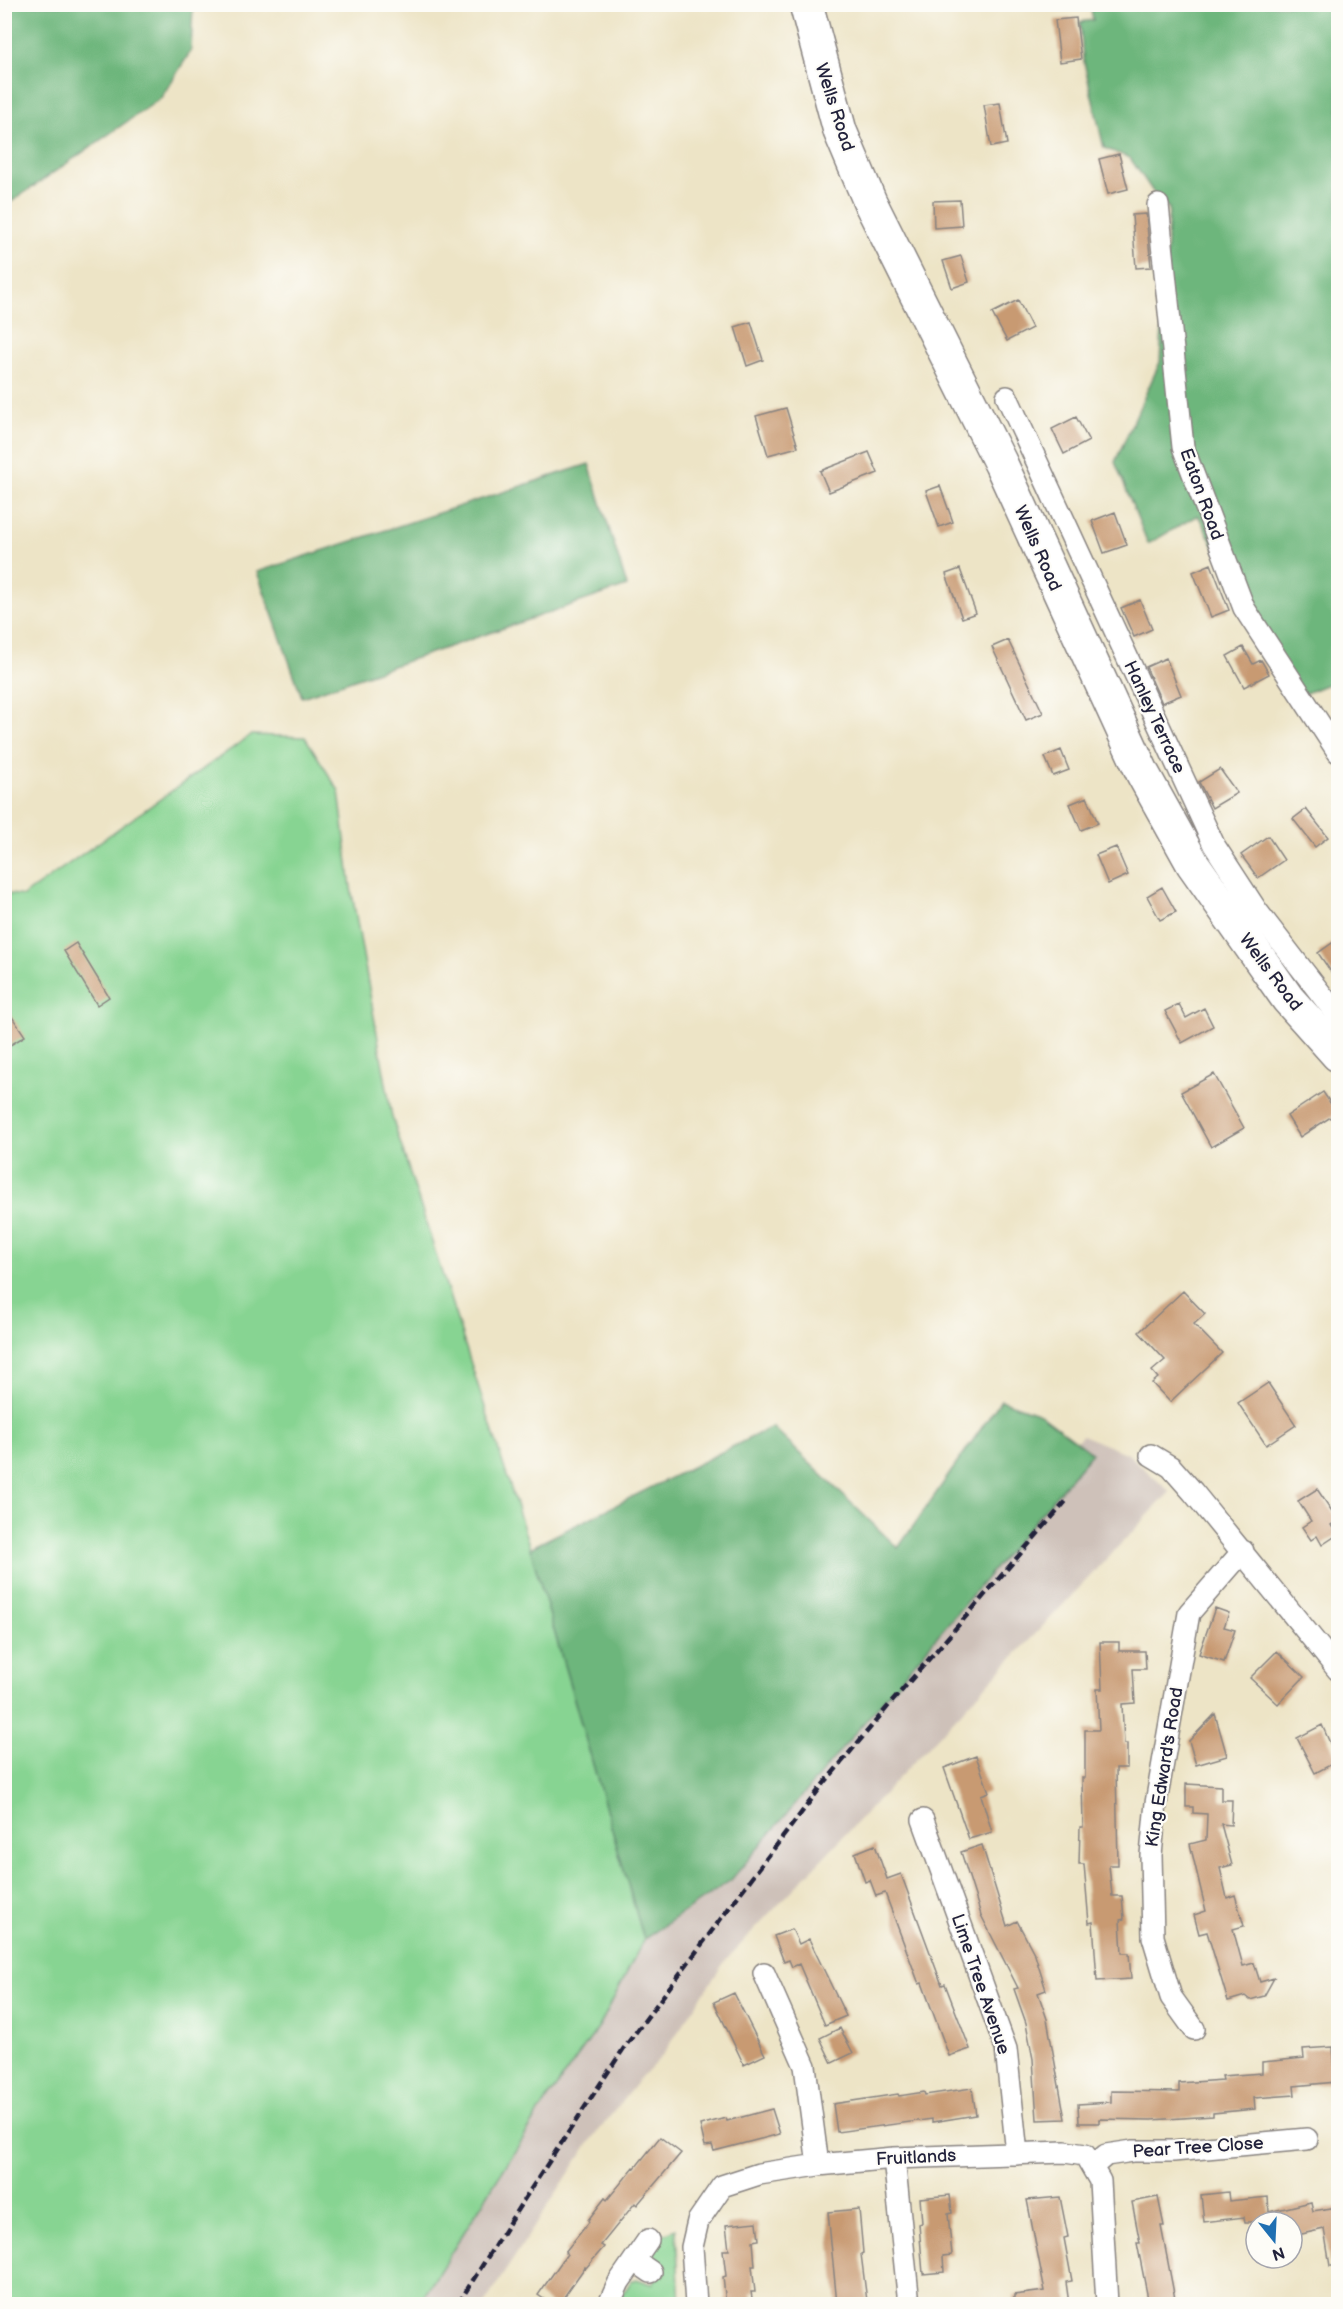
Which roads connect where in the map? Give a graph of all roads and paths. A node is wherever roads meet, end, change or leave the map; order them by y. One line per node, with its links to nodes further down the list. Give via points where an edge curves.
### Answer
1 (806, 4): 6 (highway, Wells Road, via 840,131 870,202 1001,464 1143,774 1200,873 1288,999)
2 (1158, 205): 4 (street, Eaton Road, via 1183,447 1244,608)
3 (1007, 397): 5 (street, Hanley Terrace, via 1214,845 1257,911)
4 (1338, 752)
5 (1338, 1016)
6 (1338, 1055)
7 (1151, 1455): 8 (street, via 1172,1467)
8 (1243, 1551): 9 (street); 12 (street, King Edward's Road, via 1189,1613 1150,1855 1153,1937 1171,1997)
9 (1338, 1670)
10 (923, 1820): 14 (street, Lime Tree Avenue, via 1006,2049)
11 (764, 1973): 16 (street, via 805,2066)
12 (1194, 2029)
13 (1307, 2139): 17 (street, Pear Tree Close, via 1133,2151 1106,2155)
14 (1017, 2154): 15 (street, Fruitlands); 17 (street, Fruitlands, via 1085,2155)
15 (894, 2158): 16 (street, Fruitlands); 21 (street)
16 (818, 2165): 20 (street, Fruitlands, via 759,2174 722,2186 698,2221 692,2247)
17 (1093, 2166): 22 (street, via 1100,2181)
18 (648, 2240): 19 (street, via 643,2266 619,2282)
19 (609, 2304)
20 (696, 2304)
21 (909, 2304)
22 (1107, 2304)

